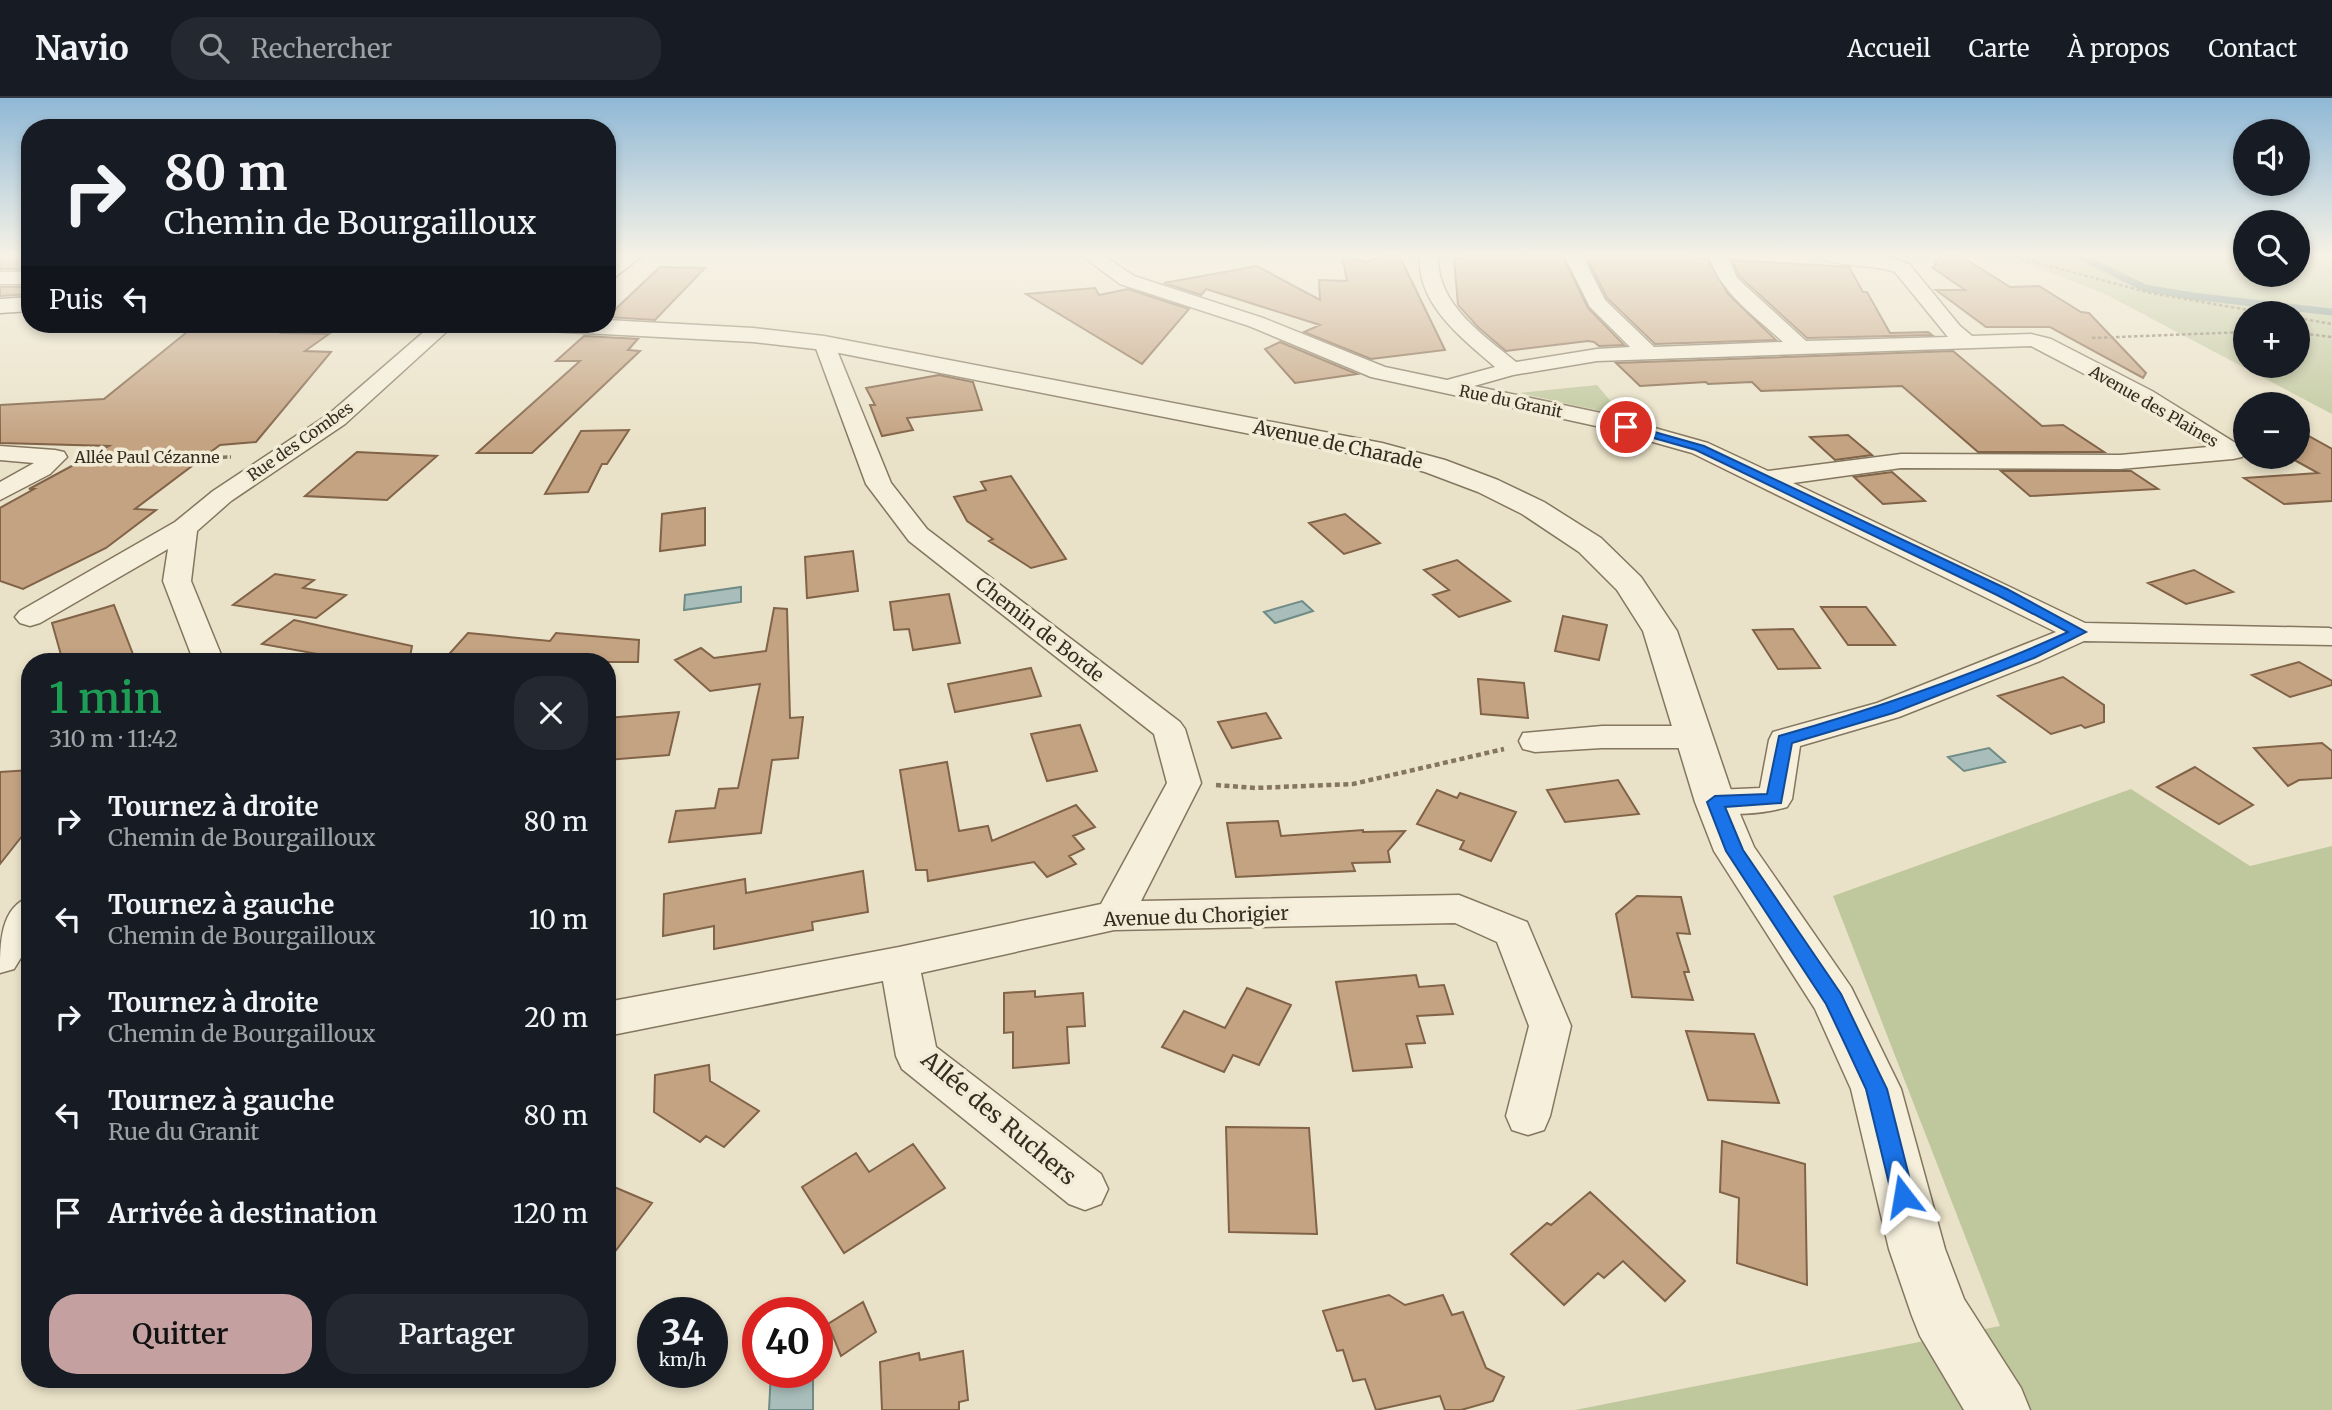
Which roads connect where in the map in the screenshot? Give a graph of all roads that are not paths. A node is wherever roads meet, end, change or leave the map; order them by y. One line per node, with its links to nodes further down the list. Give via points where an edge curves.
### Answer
1 (1239, 316): 15 (street, Rue du Granit, via 1355,364)
2 (1455, 316): 14 (street)
3 (1610, 316): 13 (street)
4 (1767, 316): 12 (street)
5 (1942, 316): 10 (street)
6 (616, 325): 8 (street, Avenue de Charade)
7 (616, 329): 8 (street, Avenue de Charade)
8 (651, 331): 11 (street, Avenue de Charade)
9 (435, 333): 19 (street, Rue des Combes, via 337,419 222,496)
10 (1966, 341): 12 (street, Avenue des Plaines); 17 (street, Avenue des Plaines, via 2036,341 2144,396 2233,452 2120,462 1901,461)
11 (824, 343): 24 (street, Avenue de Charade, via 1382,451 1488,486 1590,545 1629,584 1660,631); 27 (street, Chemin de Borde, via 878,484 918,535 1169,729 1184,783)
12 (1799, 346): 13 (street, Avenue des Plaines)
13 (1647, 352): 14 (street, Avenue des Plaines)
14 (1511, 369): 15 (street, Avenue des Plaines)
15 (1446, 387): 17 (street, Rue du Granit, via 1601,420 1700,448)
16 (0, 453): 18 (street, Allée Paul Cézanne, via 55,457)
17 (1765, 479): 21 (street, Rue du Granit)
18 (0, 492)
19 (184, 528): 20 (street, Rue des Combes); 23 (street, via 177,581)
20 (30, 617)
21 (2079, 632): 22 (street); 26 (street, via 1888,710 1785,740 1775,799)
22 (2329, 637)
23 (205, 653)
24 (1694, 737): 25 (street); 26 (street, Avenue de Charade)
25 (1535, 741)
26 (1715, 802): 34 (street, Avenue de Charade, via 1735,851 1834,1000 1876,1089 1917,1249 1941,1316)
27 (1114, 916): 30 (street, Avenue du Chorigier); 32 (street, Avenue du Chorigier, via 1459,909 1513,932 1550,1026)
28 (21, 925): 29 (street)
29 (0, 958)
30 (899, 962): 31 (street, Avenue du Chorigier); 33 (street, Allée des Ruchers, via 917,1056)
31 (616, 1017)
32 (1528, 1116)
33 (1085, 1189)
34 (1999, 1410)

